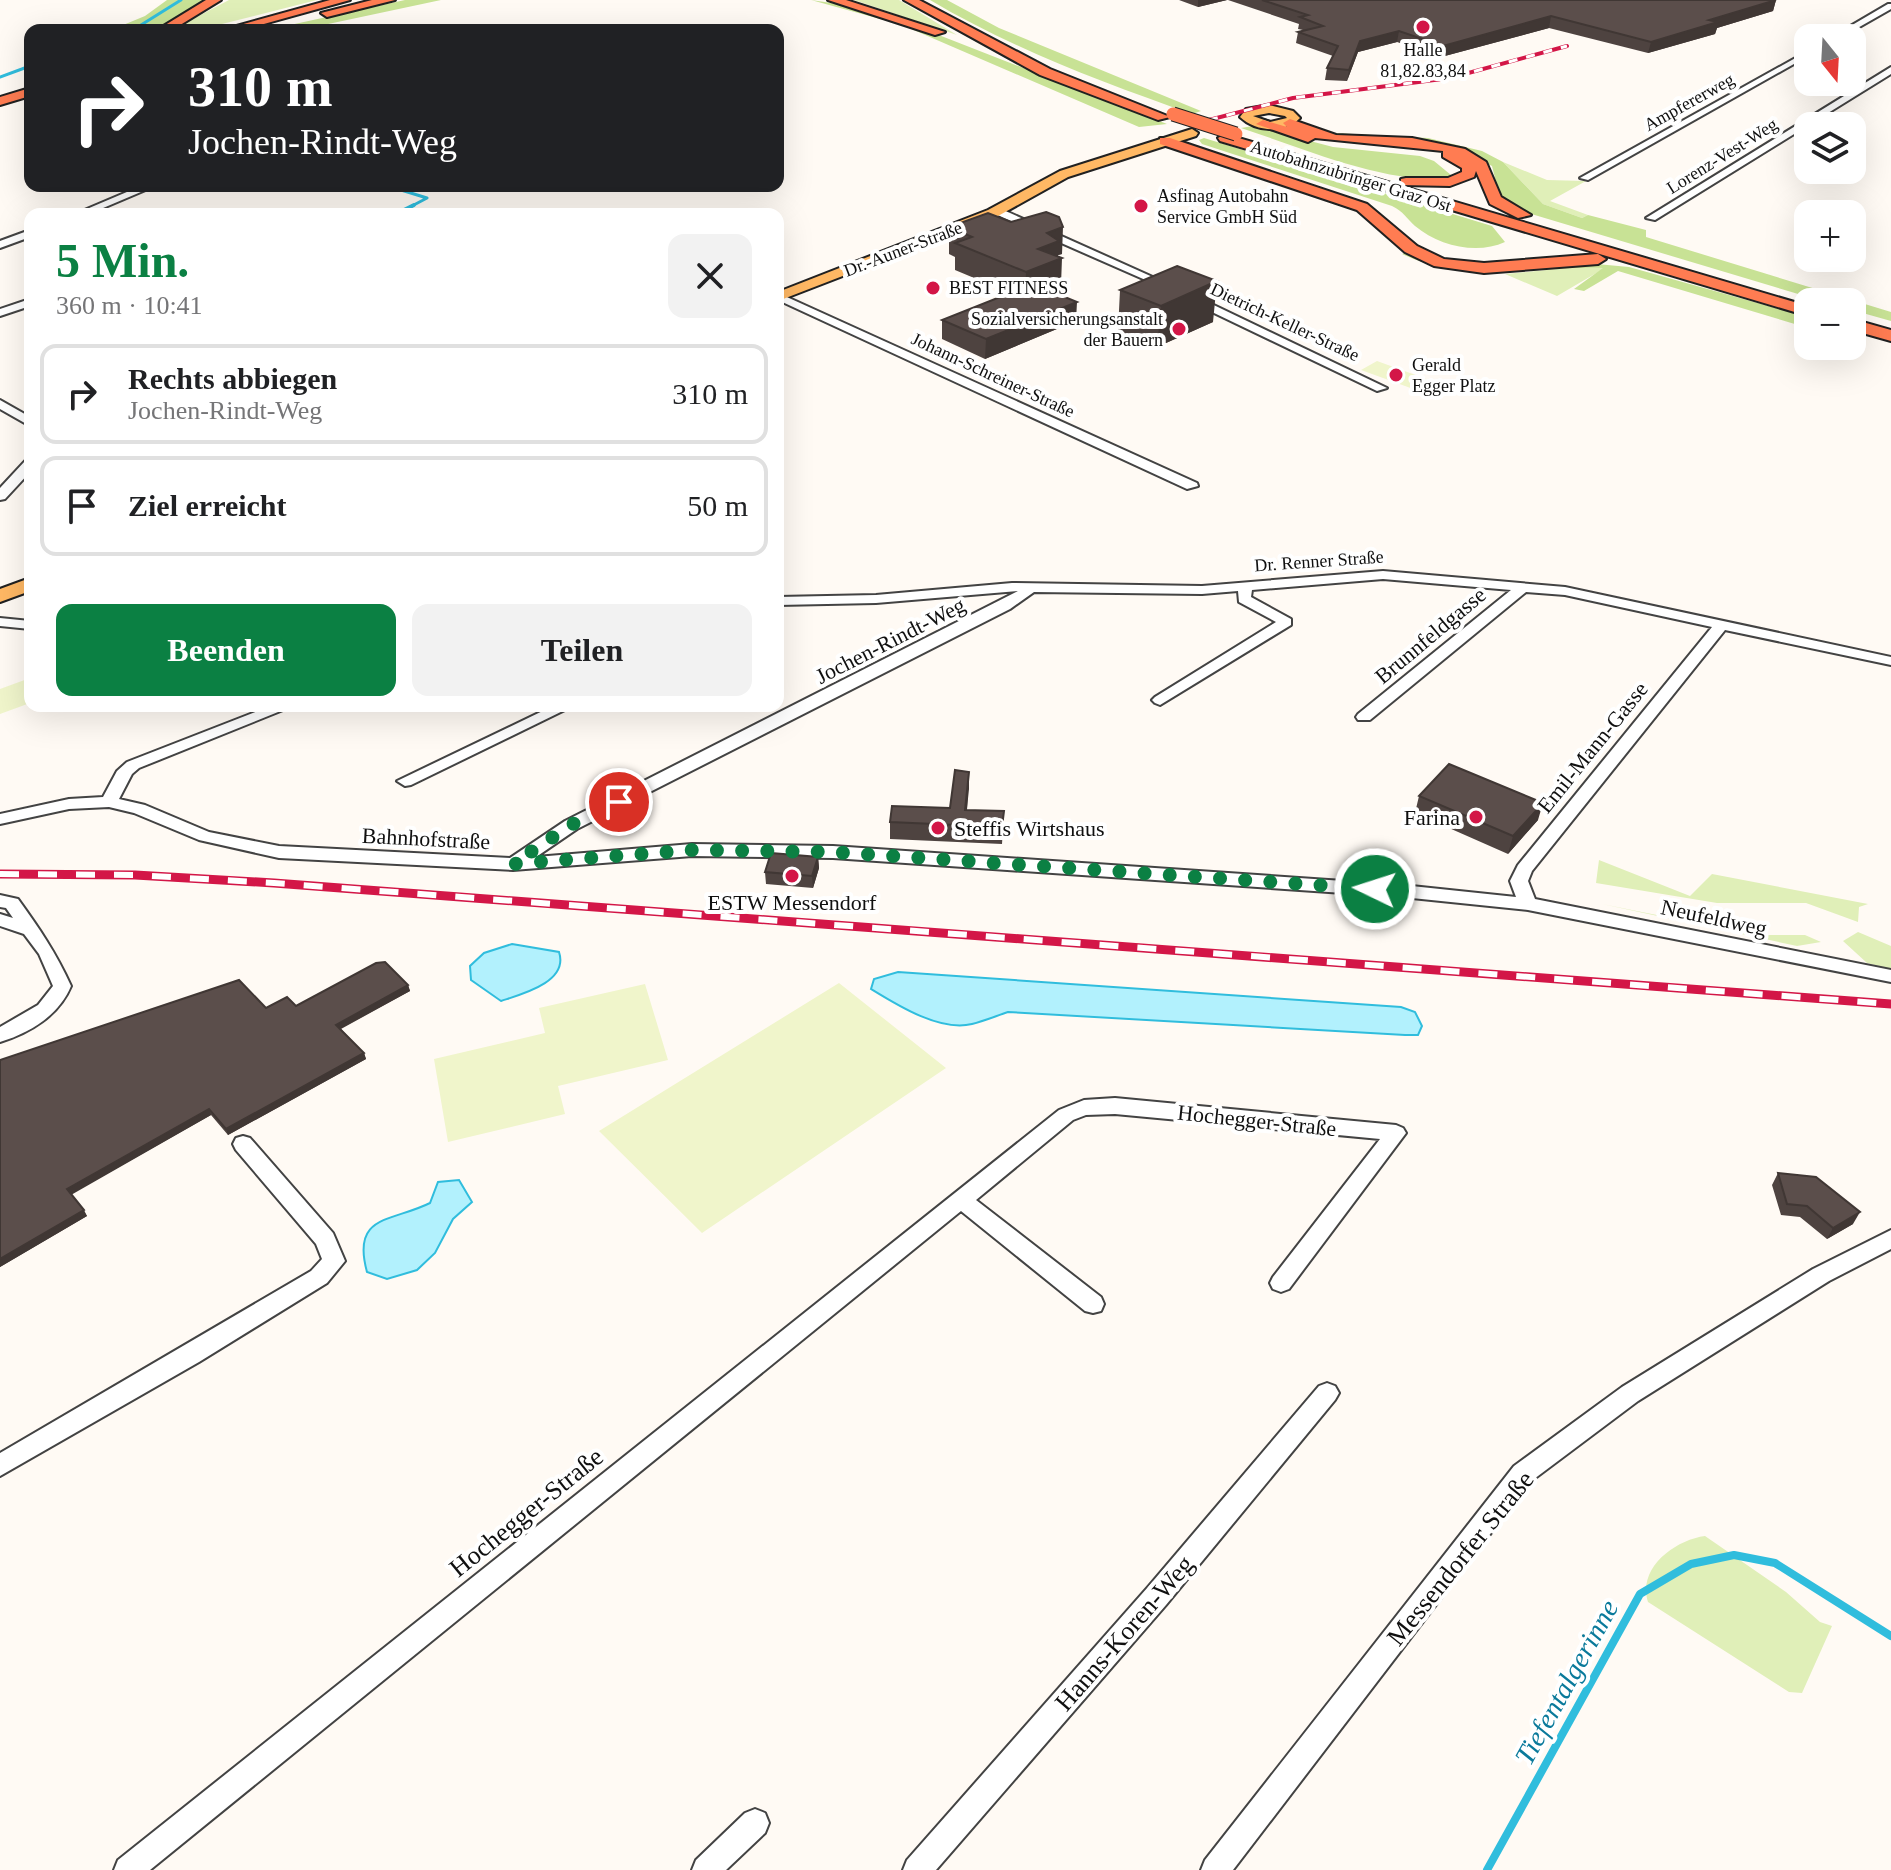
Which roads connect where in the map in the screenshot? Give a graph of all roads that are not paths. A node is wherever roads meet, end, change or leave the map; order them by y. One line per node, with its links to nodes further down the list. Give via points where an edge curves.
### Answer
1 (215, 0): 12 (highway)
2 (344, 0): 13 (highway)
3 (365, 0): 11 (highway)
4 (389, 0): 11 (highway)
5 (834, 0): 10 (highway)
6 (844, 0): 10 (highway)
7 (910, 0): 18 (highway, Autobahnzubringer Graz Ost)
8 (922, 0): 22 (highway, Autobahnzubringer Graz Ost, via 972,30)
9 (1891, 6): 15 (street)
10 (867, 8): 18 (highway)
11 (289, 20): 14 (highway)
12 (173, 24)
13 (251, 24)
14 (274, 24)
15 (1859, 24)
16 (1794, 61): 28 (street, Ampfererweg)
17 (1891, 70): 34 (street, Lorenz-Vest-Weg)
18 (1045, 72): 22 (highway, Autobahnzubringer Graz Ost)
19 (24, 85): 21 (highway)
20 (24, 93): 21 (highway)
21 (4, 96)
22 (1168, 115): 25 (highway, Autobahnzubringer Graz Ost)
23 (1254, 121): 24 (main road); 24 (main road, via 1250,111 1273,109 1292,115); 25 (main road); 29 (highway, via 1329,142 1435,151 1457,157 1471,170 1461,179 1440,183)
24 (1290, 123): 37 (highway, via 1330,138 1425,144 1465,154 1483,168 1495,201)
25 (1226, 130): 29 (highway, Autobahnzubringer Graz Ost); 33 (highway, Autobahnzubringer Graz Ost)
26 (1181, 140): 27 (highway); 27 (main road, Dr.-Auner-Straße); 33 (highway, via 1371,204 1394,218 1421,246 1444,257 1490,262 1527,250 1519,236); 39 (highway, via 1362,207 1420,254 1451,264 1499,267 1593,258)
27 (1146, 147): 32 (main road, Dr.-Auner-Straße, via 1064,174)
28 (1585, 178)
29 (1383, 180): 37 (highway, Autobahnzubringer Graz Ost)
30 (135, 192): 31 (street)
31 (95, 208)
32 (1001, 209): 35 (street); 40 (main road, Dr.-Auner-Straße); 50 (street, Dietrich-Keller-Straße)
33 (1482, 216): 39 (highway, Autobahnzubringer Graz Ost)
34 (1651, 218)
35 (1035, 220)
36 (24, 235): 38 (street)
37 (1572, 235): 42 (highway, Autobahnzubringer Graz Ost)
38 (0, 245)
39 (1655, 266): 44 (highway, Autobahnzubringer Graz Ost)
40 (784, 294)
41 (784, 299): 54 (street, Johann-Schreiner-Straße)
42 (1794, 300)
43 (24, 304): 45 (street)
44 (1794, 307)
45 (0, 313)
46 (1866, 320): 48 (highway)
47 (1866, 328): 49 (highway)
48 (1891, 328)
49 (1891, 336)
50 (1381, 388)
51 (0, 404): 52 (street)
52 (24, 418)
53 (24, 470): 55 (street)
54 (1192, 486)
55 (0, 496)
56 (24, 586): 60 (main road)
57 (1246, 586): 58 (street, Dr. Renner Straße, via 1383,575); 59 (street, Dr. Renner Straße); 66 (street, via 1244,599 1286,622)
58 (1525, 586): 64 (street, Dr. Renner Straße); 69 (street, Brunnfeldgasse)
59 (1029, 587): 61 (street, Dr. Renner Straße); 73 (street, Jochen-Rindt-Weg, via 1000,609 571,825)
60 (0, 596)
61 (784, 603)
62 (0, 622): 63 (street)
63 (24, 624)
64 (1720, 626): 65 (street, Dr. Renner Straße); 75 (street, Emil-Mann-Gasse, via 1524,869 1519,881)
65 (1891, 661)
66 (1160, 700)
67 (270, 712): 71 (street, via 133,765)
68 (552, 712): 70 (street)
69 (1364, 717)
70 (405, 781)
71 (109, 802): 72 (street, Bahnhofstraße, via 69,804); 73 (street, Bahnhofstraße, via 205,836 279,852)
72 (0, 819)
73 (513, 864): 75 (street, Bahnhofstraße, via 692,850 833,852)
74 (0, 901): 77 (street, via 12,903)
75 (1528, 904): 78 (street, Neufeldweg)
76 (0, 920): 77 (street)
77 (33, 930): 79 (street, via 62,986 59,996 30,1021)
78 (1891, 976)
79 (0, 1035)
80 (243, 1144): 86 (street, via 325,1239 334,1261 319,1277 204,1348)
81 (960, 1199): 83 (street, Hochegger-Straße, via 1066,1115 1084,1108 1115,1106 1396,1133); 84 (street); 88 (street, Hochegger-Straße)
82 (1891, 1239): 91 (street, Messendorfer Straße, via 1821,1275 1630,1394 1522,1474)
83 (1281, 1283)
84 (1093, 1304)
85 (1327, 1393): 90 (street, Hanns-Koren-Weg)
86 (0, 1465)
87 (755, 1823): 89 (street)
88 (128, 1870)
89 (706, 1870)
90 (917, 1870)
91 (1215, 1870)

